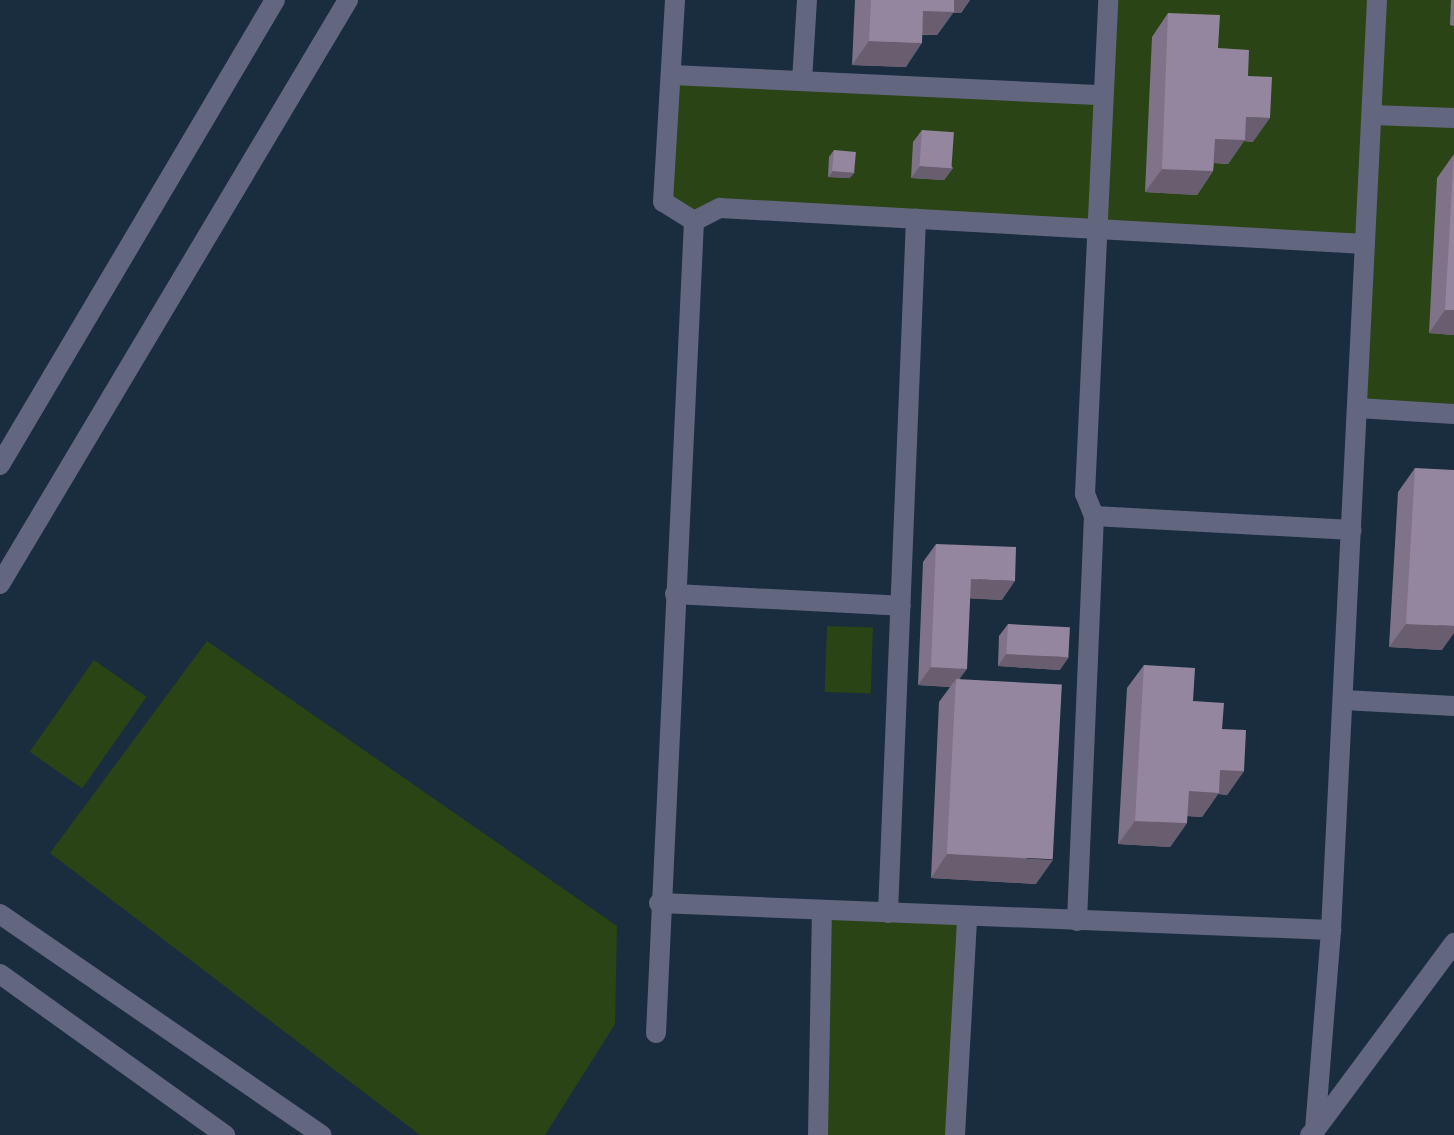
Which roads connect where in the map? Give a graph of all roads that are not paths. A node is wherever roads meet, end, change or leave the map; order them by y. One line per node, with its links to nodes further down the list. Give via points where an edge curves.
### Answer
1 (275, 0): 18 (street)
2 (348, 0): 21 (street)
3 (675, 0): 7 (street)
4 (807, 0): 8 (street)
5 (1108, 0): 9 (street)
6 (1377, 0): 10 (street)
7 (672, 75): 8 (street); 13 (street, via 663,202)
8 (802, 81): 9 (street)
9 (1103, 95): 14 (street)
10 (1372, 115): 11 (street); 15 (street)
11 (1454, 118)
12 (916, 219): 13 (street, via 720,208); 14 (street); 23 (street)
13 (694, 221): 22 (street)
14 (1098, 229): 15 (street); 19 (street, via 1085,494)
15 (1365, 244): 16 (street)
16 (1358, 408): 17 (street); 20 (street)
17 (1454, 414)
18 (0, 465)
19 (1094, 516): 20 (street); 31 (street)
20 (1352, 530): 24 (street)
21 (0, 584)
22 (675, 594): 23 (street); 26 (street)
23 (901, 606): 28 (street)
24 (1344, 700): 25 (street); 32 (street)
25 (1454, 706)
26 (659, 903): 27 (street); 35 (street)
27 (822, 910): 28 (street); 39 (street)
28 (888, 913): 30 (street)
29 (0, 914): 38 (street)
30 (967, 917): 31 (street); 40 (street)
31 (1077, 921): 32 (street)
32 (1331, 930): 36 (street)
33 (1454, 943): 36 (street)
34 (0, 974): 37 (street)
35 (656, 1033)
36 (1313, 1132)
37 (225, 1135)
38 (321, 1135)
39 (818, 1135)
40 (955, 1135)

